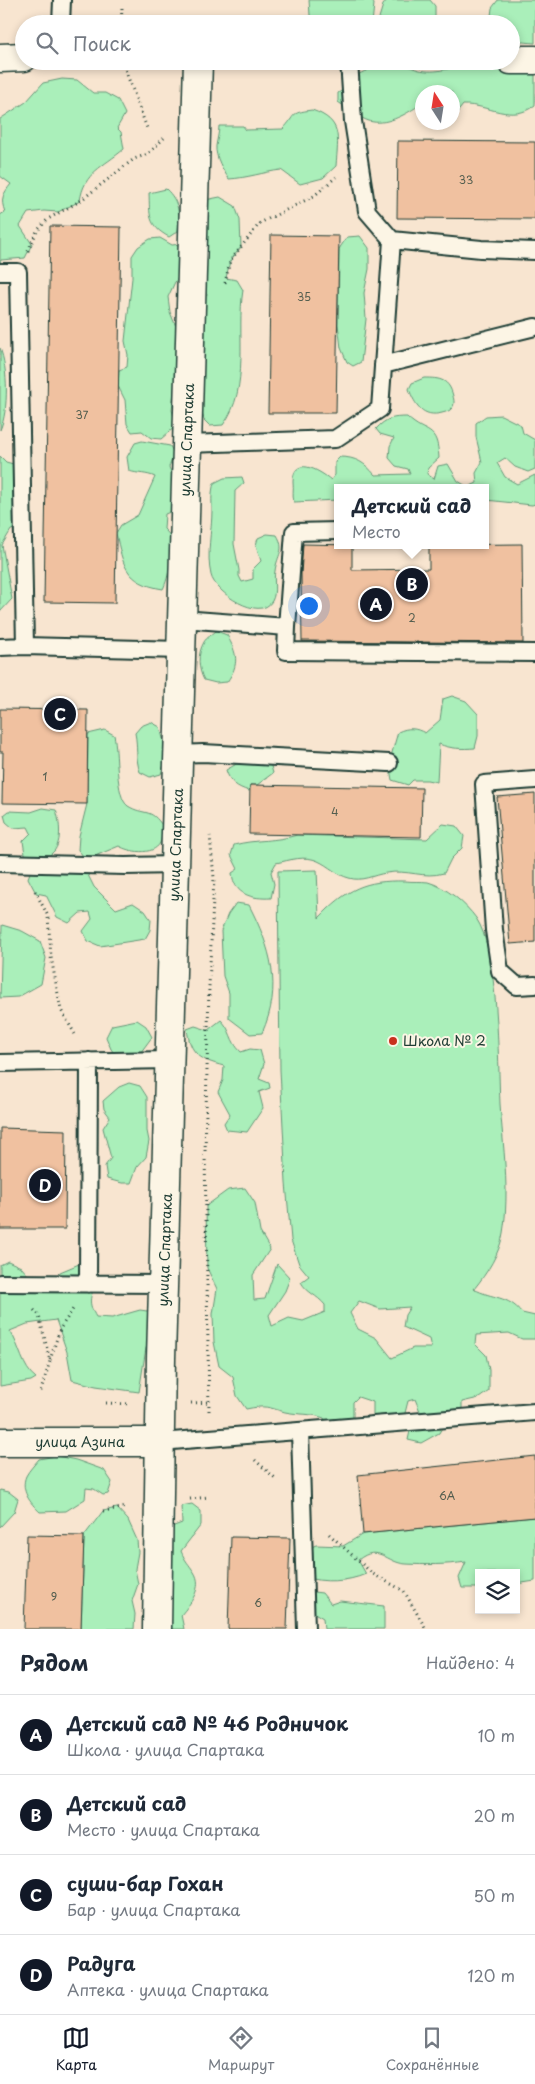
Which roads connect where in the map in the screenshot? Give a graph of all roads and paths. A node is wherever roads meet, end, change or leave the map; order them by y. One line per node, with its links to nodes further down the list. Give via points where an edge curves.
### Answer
1 (62, 0): 3 (lane)
2 (122, 8): 4 (path)
3 (61, 15)
4 (122, 15)
5 (15, 57): 6 (street)
6 (0, 58)
7 (520, 60): 8 (street)
8 (535, 60)
9 (125, 70): 12 (path)
10 (198, 70): 22 (street, улица Спартака)
11 (350, 70): 14 (lane)
12 (148, 131)
13 (168, 135): 18 (path, via 148,154 134,159 80,202 48,219 37,231)
14 (358, 159): 15 (lane, via 367,211); 19 (path, via 314,196 260,223 230,261)
15 (392, 240): 16 (lane); 21 (lane)
16 (535, 251)
17 (0, 272): 18 (lane)
18 (18, 272): 26 (lane)
19 (225, 288)
20 (535, 327): 21 (lane)
21 (383, 365): 22 (lane, via 380,408 335,438)
22 (187, 444): 24 (street, улица Спартака)
23 (334, 531): 25 (lane, via 294,532)
24 (182, 619): 25 (lane); 28 (street, улица Спартака)
25 (286, 627): 29 (lane, via 286,651)
26 (25, 646): 27 (lane); 28 (lane)
27 (0, 647)
28 (181, 650): 30 (street, улица Спартака)
29 (535, 652)
30 (178, 754): 31 (lane); 36 (street, улица Спартака)
31 (389, 763)
32 (535, 780): 37 (lane, via 484,784 500,971 517,986)
33 (209, 832): 48 (path, via 214,878 205,1153)
34 (0, 862): 35 (lane)
35 (21, 863): 36 (lane); 39 (path, via 48,916 51,957 62,1010)
36 (175, 865): 38 (street, улица Спартака)
37 (535, 984)
38 (170, 1060): 39 (lane); 43 (street, улица Спартака)
39 (90, 1061): 40 (lane); 42 (lane)
40 (0, 1063)
41 (3, 1283): 42 (lane); 44 (path, via 39,1315)
42 (88, 1284): 43 (lane); 44 (path, via 60,1329)
43 (164, 1284): 50 (street, улица Спартака)
44 (50, 1361): 45 (path)
45 (40, 1394)
46 (535, 1412): 47 (lane)
47 (300, 1431): 48 (lane); 51 (lane)
48 (210, 1439): 50 (lane); 51 (path, via 240,1447 277,1479)
49 (0, 1442): 50 (street, улица Азина)
50 (160, 1442): 52 (street, улица Спартака)
51 (304, 1516): 53 (lane); 54 (path, via 337,1540 373,1574 404,1591)
52 (157, 1629)
53 (306, 1629)
54 (426, 1629)

